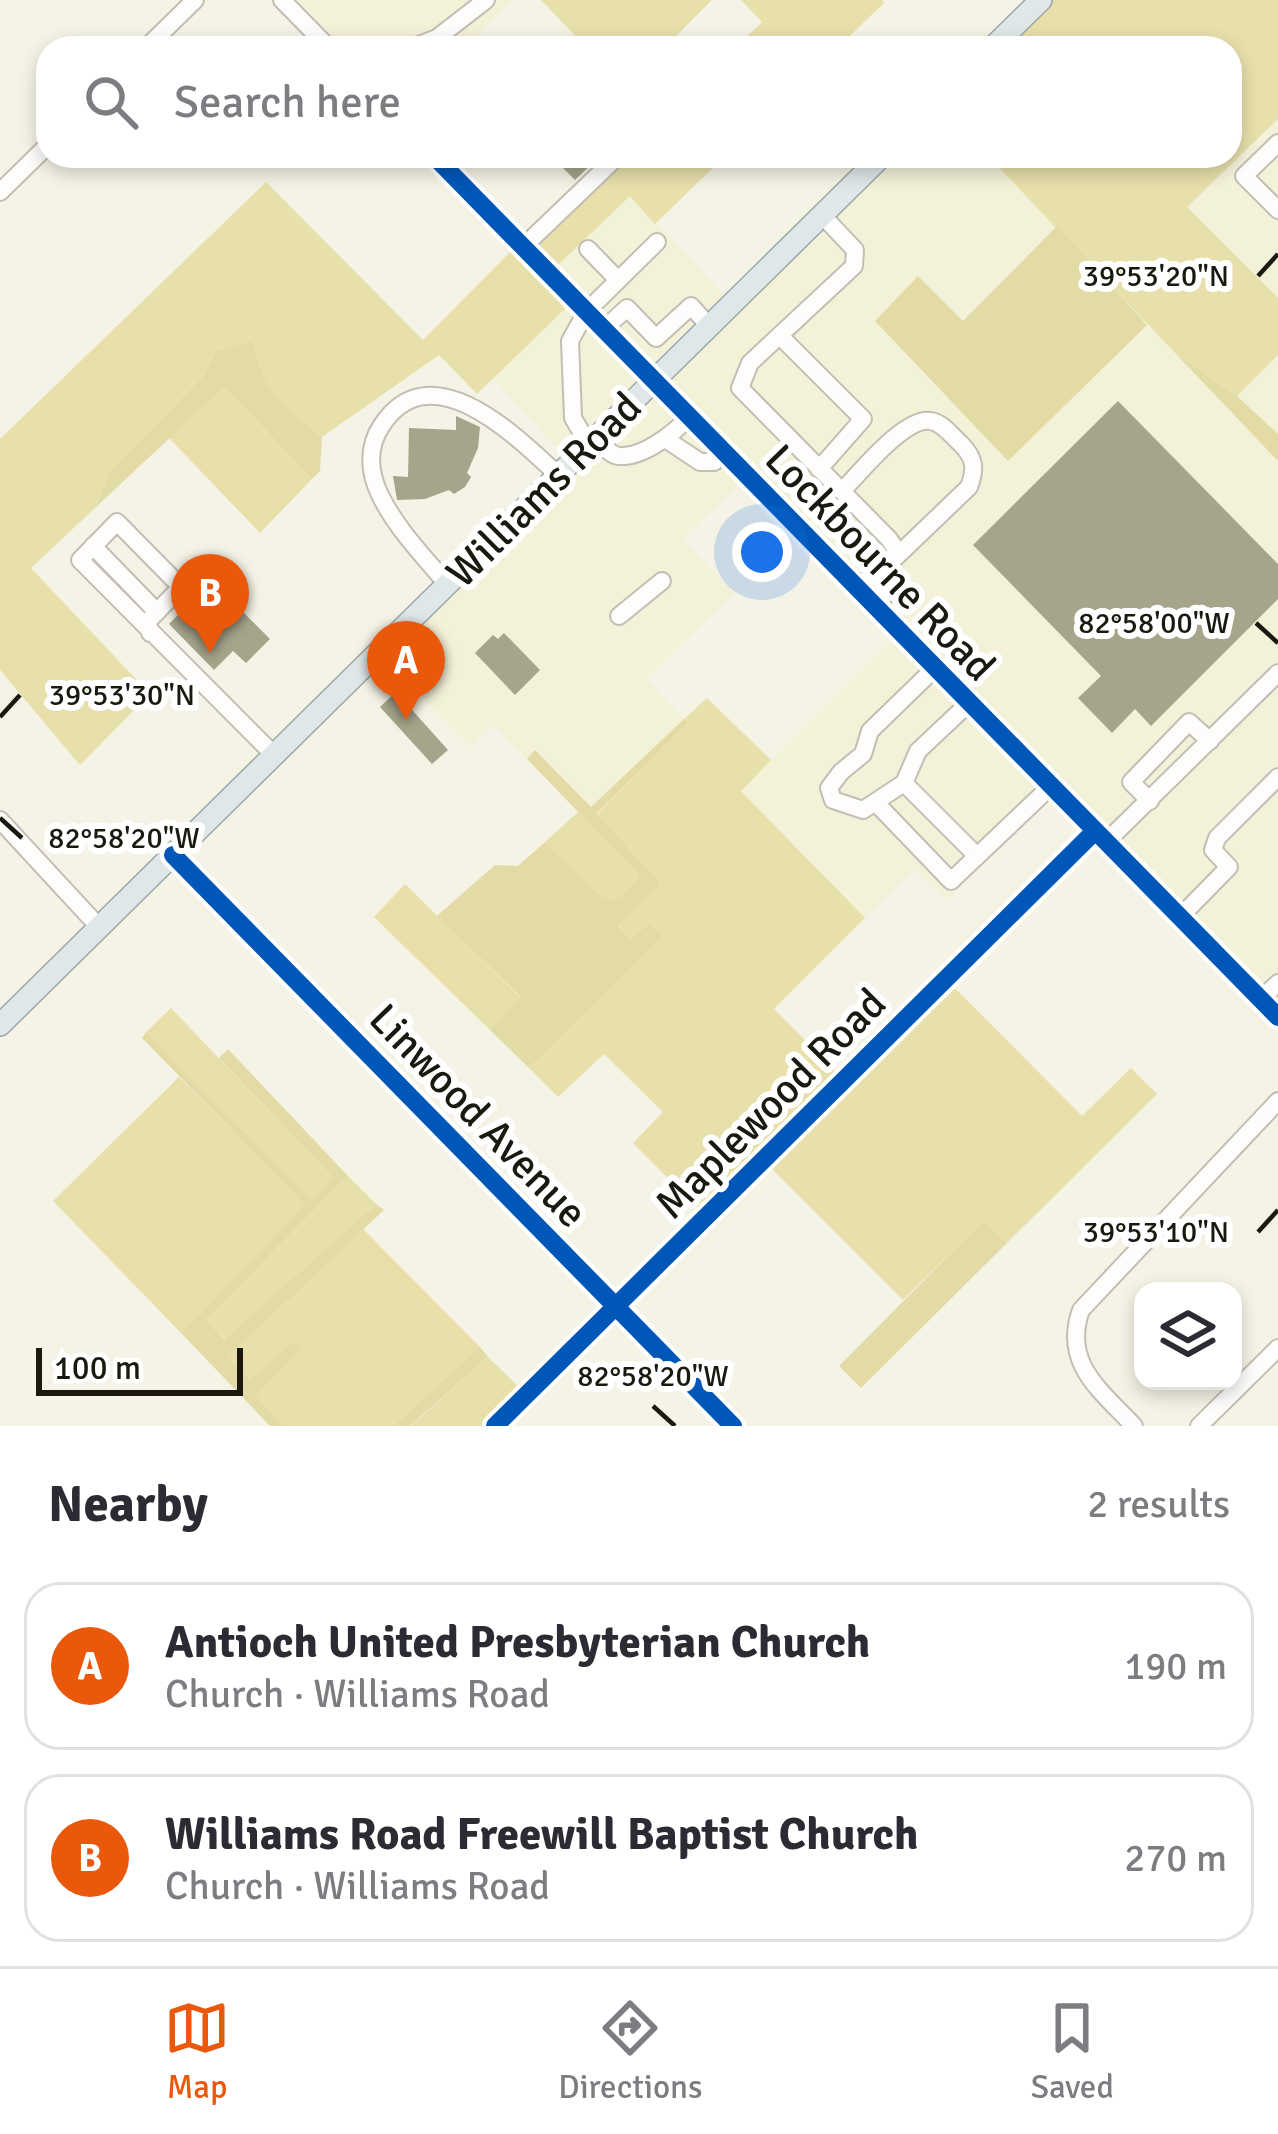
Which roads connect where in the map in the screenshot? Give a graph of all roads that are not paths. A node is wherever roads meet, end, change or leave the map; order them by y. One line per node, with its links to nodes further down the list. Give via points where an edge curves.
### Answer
1 (196, 0): 5 (street)
2 (282, 0): 6 (street)
3 (486, 0): 7 (street)
4 (1041, 0): 8 (main road)
5 (158, 36)
6 (317, 36)
7 (439, 36)
8 (1004, 36)
9 (1278, 143): 15 (street, via 1244,176)
10 (36, 157): 14 (street)
11 (446, 168): 18 (street, Lockbourne Road)
12 (605, 168): 18 (street)
13 (870, 168): 16 (main road, Williams Road)
14 (0, 192)
15 (1278, 210)
16 (822, 215): 22 (main road, Williams Road); 24 (street, via 857,259)
17 (657, 242): 20 (street)
18 (523, 247): 21 (street, Lockbourne Road)
19 (588, 249): 20 (street)
20 (618, 280): 21 (street)
21 (586, 312): 23 (street, Lockbourne Road); 28 (street, via 570,341 573,418)
22 (709, 326): 23 (street, via 691,306 656,338 627,308); 25 (main road, Williams Road)
23 (603, 329): 25 (street, Lockbourne Road)
24 (780, 336): 30 (street, via 750,363 740,388); 30 (street, via 863,419)
25 (653, 381): 26 (street, Lockbourne Road); 28 (main road, Williams Road)
26 (689, 417): 27 (street); 29 (street, Lockbourne Road)
27 (667, 440): 28 (street, via 618,457); 29 (street, via 700,462)
28 (592, 441): 31 (main road, Williams Road)
29 (724, 453): 37 (street, Lockbourne Road)
30 (819, 470): 32 (street)
31 (558, 475): 36 (main road, Williams Road); 36 (street, via 482,411 430,396 392,412 372,446 373,473 390,510)
32 (842, 491): 34 (street, via 889,539); 34 (street, via 902,430 924,419 972,455 969,487)
33 (86, 553): 38 (street); 38 (street, via 117,522 181,587); 41 (street)
34 (892, 564): 37 (street); 39 (street)
35 (662, 581): 40 (street)
36 (448, 584): 47 (main road, Williams Road)
37 (854, 586): 39 (street, Lockbourne Road)
38 (157, 612): 41 (street)
39 (882, 614): 42 (street, Lockbourne Road)
40 (619, 616)
41 (150, 633): 47 (street)
42 (935, 668): 44 (street, Lockbourne Road); 53 (street, via 870,731 863,754 829,788 833,800 863,810)
43 (1278, 673): 45 (street, Maplewood Road)
44 (969, 703): 46 (street, Lockbourne Road); 50 (street, via 918,751)
45 (1210, 742): 52 (street, Maplewood Road); 52 (street, via 1189,722 1131,782)
46 (1012, 746): 48 (street); 51 (street, Lockbourne Road)
47 (274, 755): 56 (main road, Williams Road)
48 (997, 761)
49 (1278, 777): 58 (street, via 1217,838 1214,850 1228,867)
50 (904, 783): 53 (street); 57 (street)
51 (1051, 786): 55 (street, Lockbourne Road); 57 (street)
52 (1150, 801): 55 (street, Maplewood Road)
53 (876, 803): 57 (street, via 951,881)
54 (0, 820): 59 (street)
55 (1100, 836): 58 (street, Lockbourne Road); 65 (street, Maplewood Road)
56 (173, 855): 59 (main road, Williams Road); 65 (street, Linwood Avenue)
57 (977, 856)
58 (1180, 917): 61 (street, Lockbourne Road)
59 (99, 927): 63 (main road, Williams Road)
60 (1278, 982): 61 (street)
61 (1261, 999): 62 (street, Lockbourne Road)
62 (1278, 1016)
63 (0, 1025)
64 (1278, 1101): 69 (street, via 1081,1310 1074,1342 1080,1365)
65 (616, 1306): 67 (street, Maplewood Road); 68 (street, Linwood Avenue)
66 (1278, 1348): 70 (street)
67 (495, 1426)
68 (733, 1426)
69 (1134, 1426)
70 (1199, 1426)

